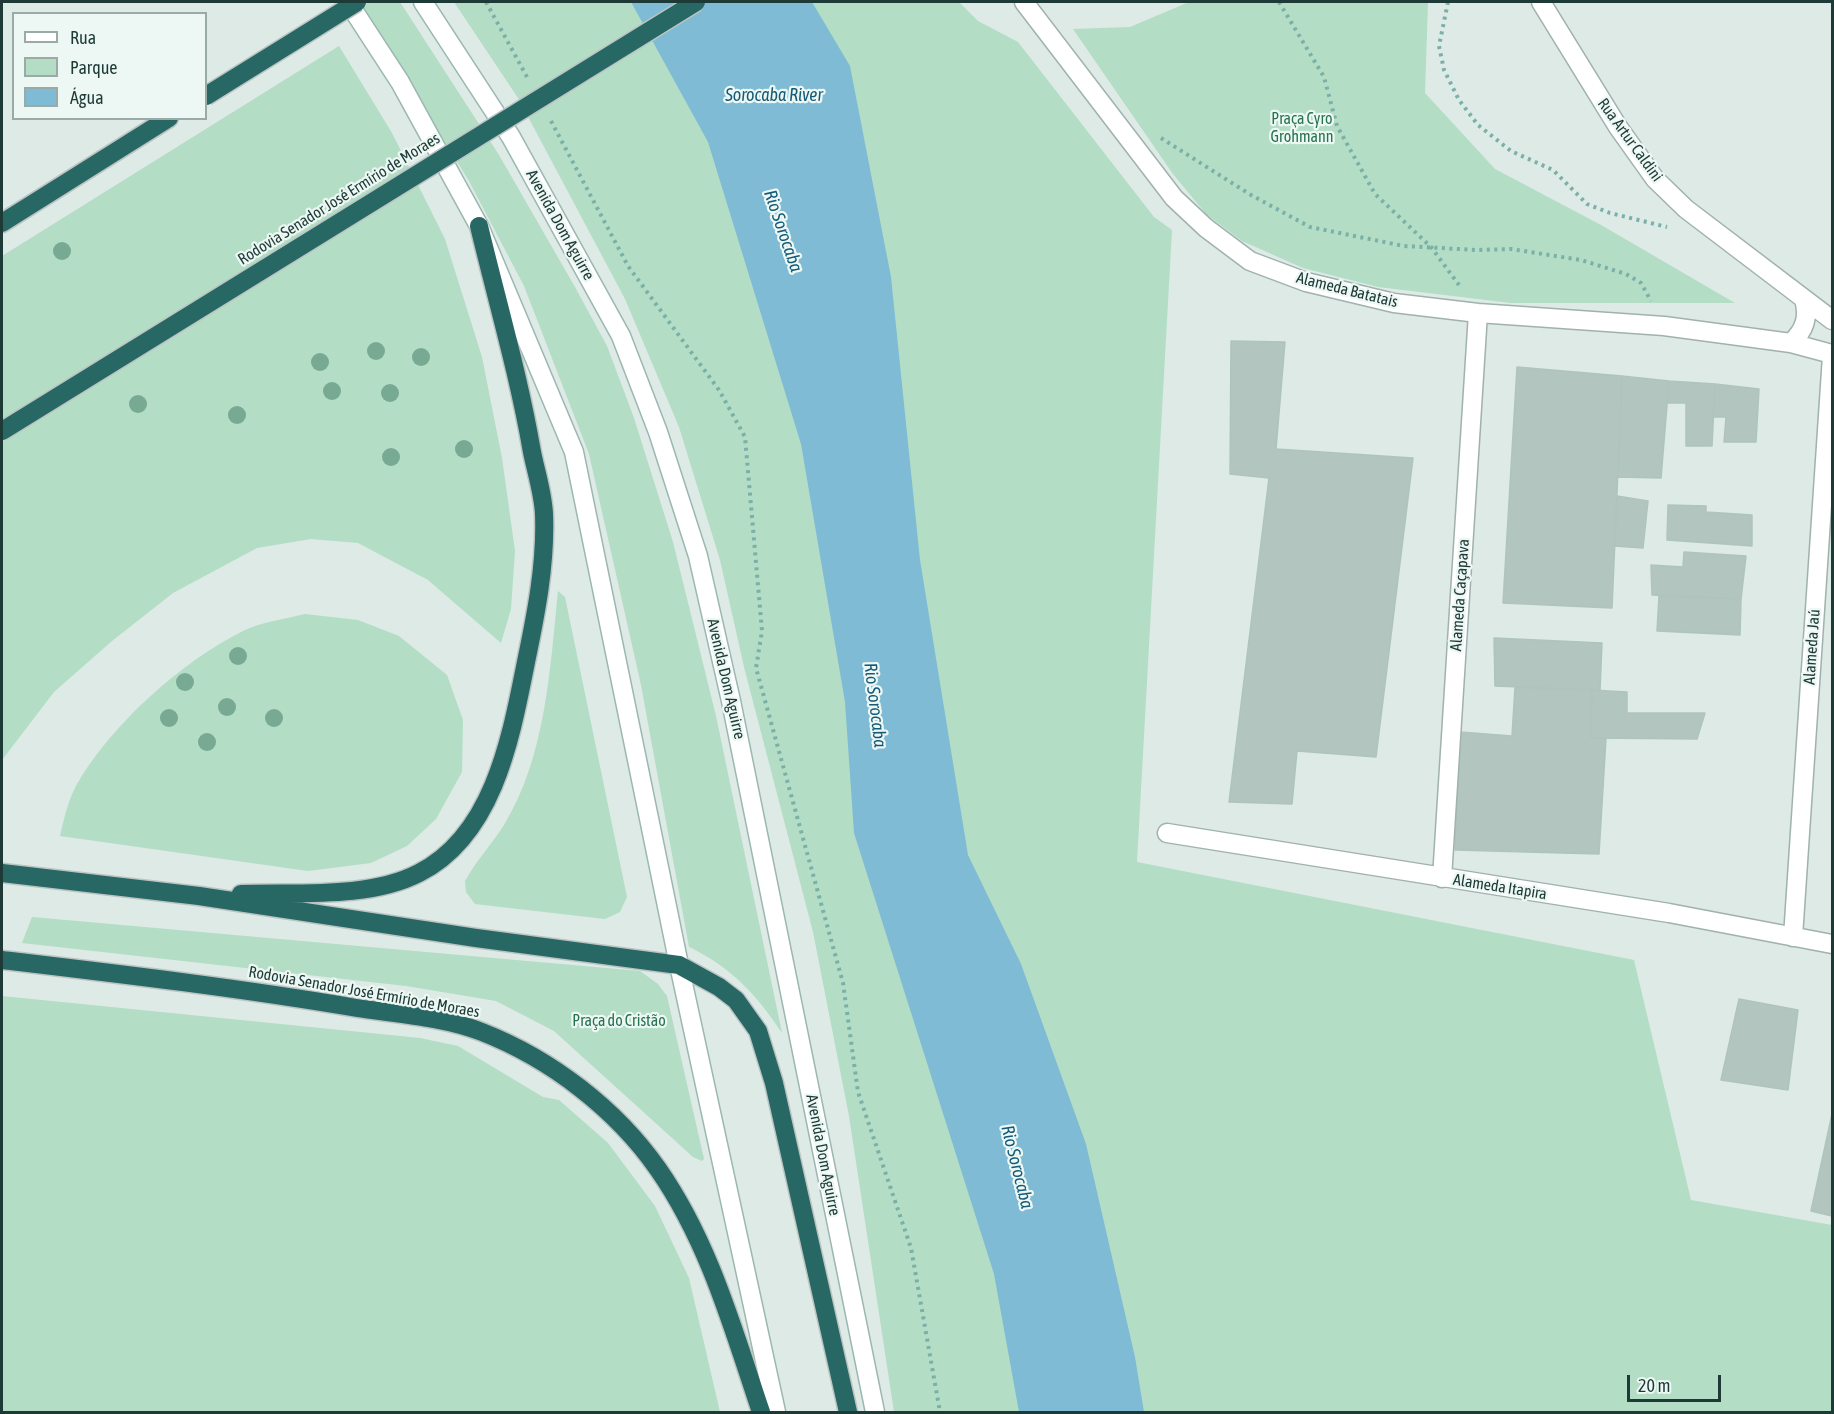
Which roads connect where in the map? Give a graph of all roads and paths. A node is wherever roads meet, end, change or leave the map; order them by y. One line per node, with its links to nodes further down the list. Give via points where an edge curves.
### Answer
1 (348, 2): 13 (street, via 400,82)
2 (357, 2): 9 (highway, bridge)
3 (423, 2): 34 (street, Avenida Dom Aguirre, via 511,137 621,336 658,432 698,556)
4 (696, 2): 22 (highway, Rodovia Senador José Ermírio de Moraes, bridge)
5 (1024, 2): 17 (street, Alameda Batatais, via 1174,198 1250,261 1306,282 1394,303)
6 (1279, 2): 15 (path, via 1324,77 1337,126 1376,194)
7 (1448, 2): 14 (path, via 1439,46 1444,70 1478,125 1511,151 1553,170 1587,204)
8 (1541, 2): 16 (street, Rua Artur Caldini, via 1618,127 1656,179 1686,209)
9 (207, 95)
10 (166, 120): 12 (highway)
11 (1155, 134): 15 (path, via 1310,227 1404,246)
12 (2, 223)
13 (479, 226): 26 (highway, via 528,427 544,513 540,598 511,739 487,798 461,840 442,860 392,885 364,890); 30 (street, via 574,452)
14 (1675, 229)
15 (1431, 247): 17 (path); 19 (path, via 1511,249 1581,260 1626,274 1641,283)
16 (1804, 298): 18 (street, Rua Artur Caldini); 20 (street, via 1804,328)
17 (1478, 313): 19 (street, Alameda Batatais); 25 (street, Alameda Caçapava)
18 (1831, 323)
19 (1664, 326): 20 (street, Alameda Batatais)
20 (1791, 343): 21 (street, Alameda Batatais)
21 (1833, 355): 27 (street, Alameda Jaú)
22 (2, 431)
23 (1167, 834): 25 (street, Alameda Itapira)
24 (2, 873): 26 (highway)
25 (1442, 878): 27 (street, Alameda Itapira)
26 (199, 896): 30 (highway)
27 (1793, 937): 28 (street, Alameda Itapira)
28 (1833, 944)
29 (7, 961): 31 (highway, Rodovia Senador José Ermírio de Moraes, via 312,1000 448,1023 479,1031 526,1053 598,1101 669,1185 711,1266)
30 (679, 965): 32 (street); 33 (highway, via 736,1000 758,1031 774,1083)
31 (761, 1413)
32 (776, 1413)
33 (848, 1413)
34 (875, 1413)

